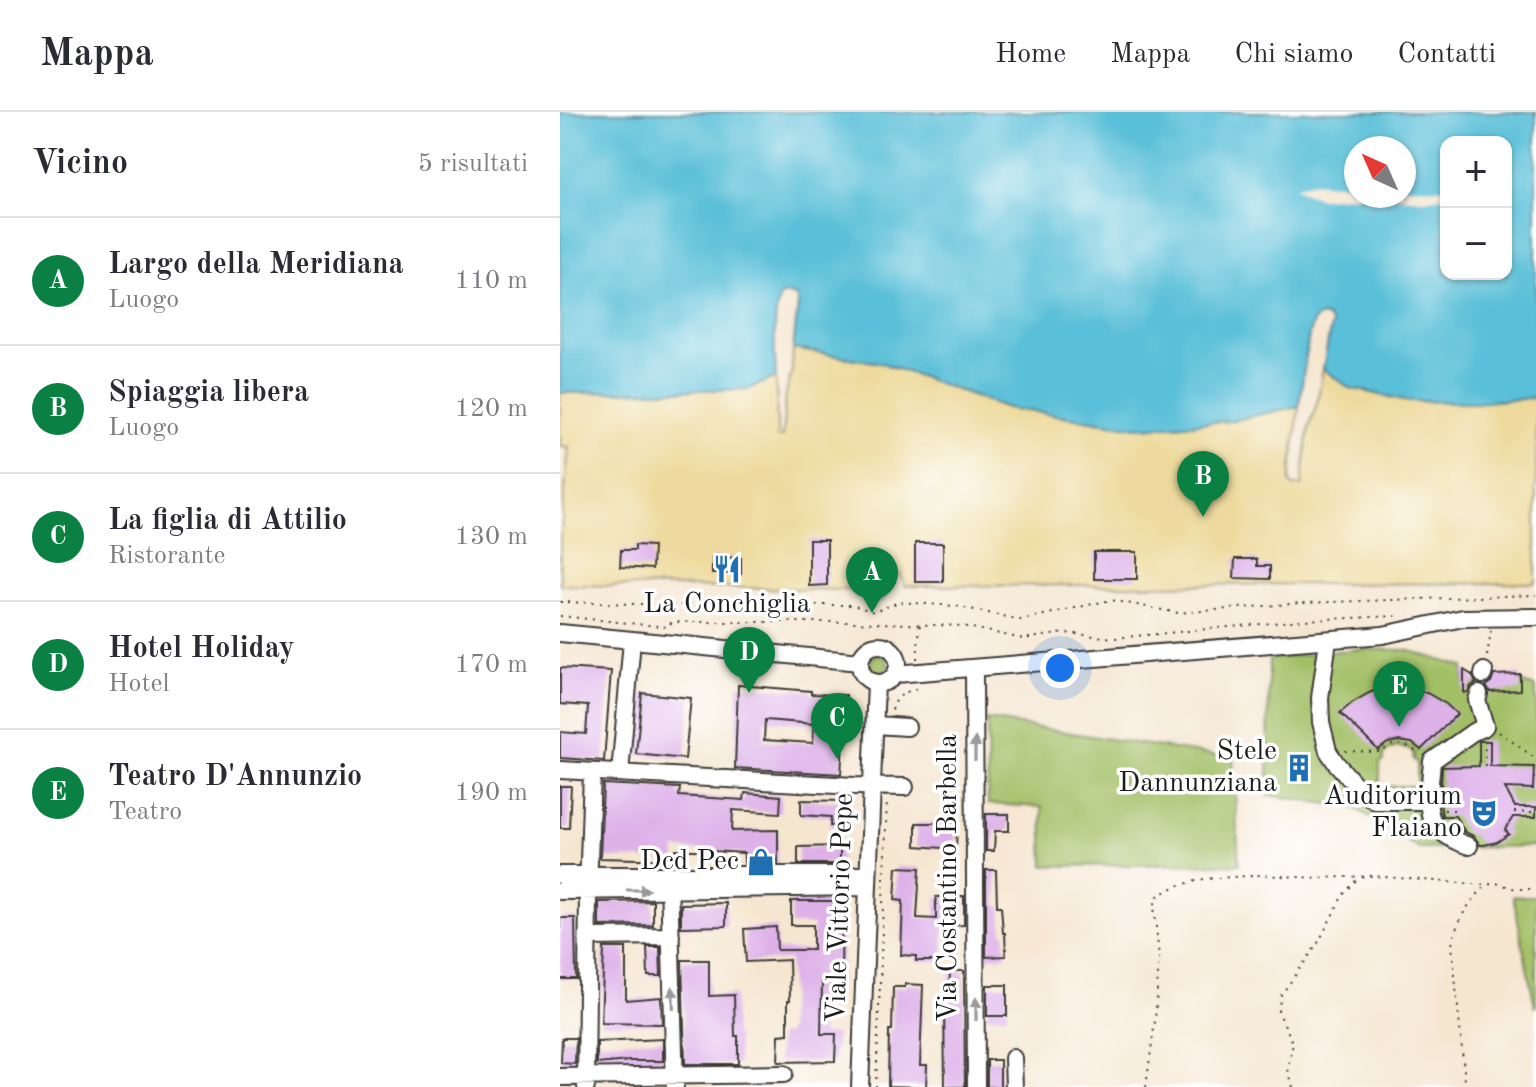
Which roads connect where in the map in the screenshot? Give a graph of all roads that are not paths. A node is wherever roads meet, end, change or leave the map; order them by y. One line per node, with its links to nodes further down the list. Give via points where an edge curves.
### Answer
1 (1536, 617): 3 (street, via 1463,618)
2 (560, 633): 4 (street)
3 (1328, 640): 6 (street); 17 (street, via 1320,698 1328,751 1375,801)
4 (632, 641): 5 (street); 14 (street)
5 (860, 662): 7 (street, via 868,649 886,647 897,659); 8 (street, via 863,676)
6 (974, 668): 7 (street); 33 (street, Via Costantino Barbella, one-way to 6)
7 (895, 674): 8 (street)
8 (876, 683): 10 (street, Viale Vittorio Pepe)
9 (1479, 694): 17 (street, via 1483,728 1432,761)
10 (882, 725): 11 (street); 15 (street, Viale Vittorio Pepe)
11 (907, 727)
12 (560, 770): 13 (street)
13 (592, 772): 14 (street); 22 (street)
14 (620, 773): 15 (street)
15 (880, 787): 16 (street); 20 (street, Viale Vittorio Pepe)
16 (905, 787)
17 (1429, 801): 18 (street, via 1433,825)
18 (1469, 846)
19 (560, 875): 22 (street)
20 (868, 881): 21 (street); 32 (street, Viale Vittorio Pepe)
21 (669, 882): 22 (street); 24 (street)
22 (588, 883): 23 (street); 25 (street)
23 (560, 891)
24 (671, 936): 25 (street); 29 (street, one-way to 24)
25 (588, 937): 31 (street)
26 (1013, 1058): 34 (street)
27 (784, 1074): 30 (street)
28 (560, 1077): 31 (street)
29 (675, 1081): 30 (street); 31 (street)
30 (759, 1081)
31 (586, 1082)
32 (860, 1087)
33 (976, 1087)
34 (1014, 1087)

